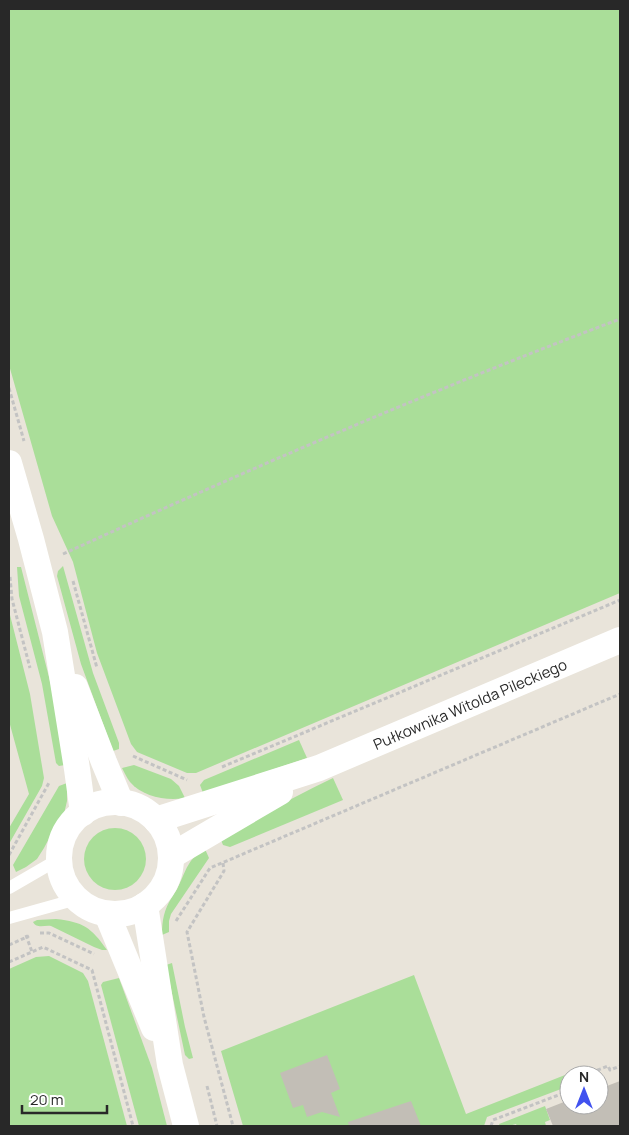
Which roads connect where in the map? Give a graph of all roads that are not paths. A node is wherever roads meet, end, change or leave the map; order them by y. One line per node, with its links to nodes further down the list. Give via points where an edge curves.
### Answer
1 (9, 463): 2 (street)
2 (55, 632): 5 (street); 6 (street)
3 (620, 640): 4 (street, Pułkownika Witolda Pileckiego)
4 (319, 768): 7 (street, Pułkownika Witolda Pileckiego); 8 (street, Pułkownika Witolda Pileckiego)
5 (121, 803): 6 (street, via 95,806); 7 (street, via 134,806)
6 (83, 813): 9 (street, via 66,832)
7 (156, 820): 8 (street, via 169,843)
8 (171, 856): 12 (street, via 165,884)
9 (59, 858): 10 (lane); 11 (street, via 64,880)
10 (9, 888)
11 (76, 899): 13 (street); 14 (lane)
12 (145, 906): 13 (street, via 121,914); 15 (street)
13 (107, 914): 15 (street)
14 (9, 918)
15 (170, 1065): 16 (street)
16 (186, 1126)

